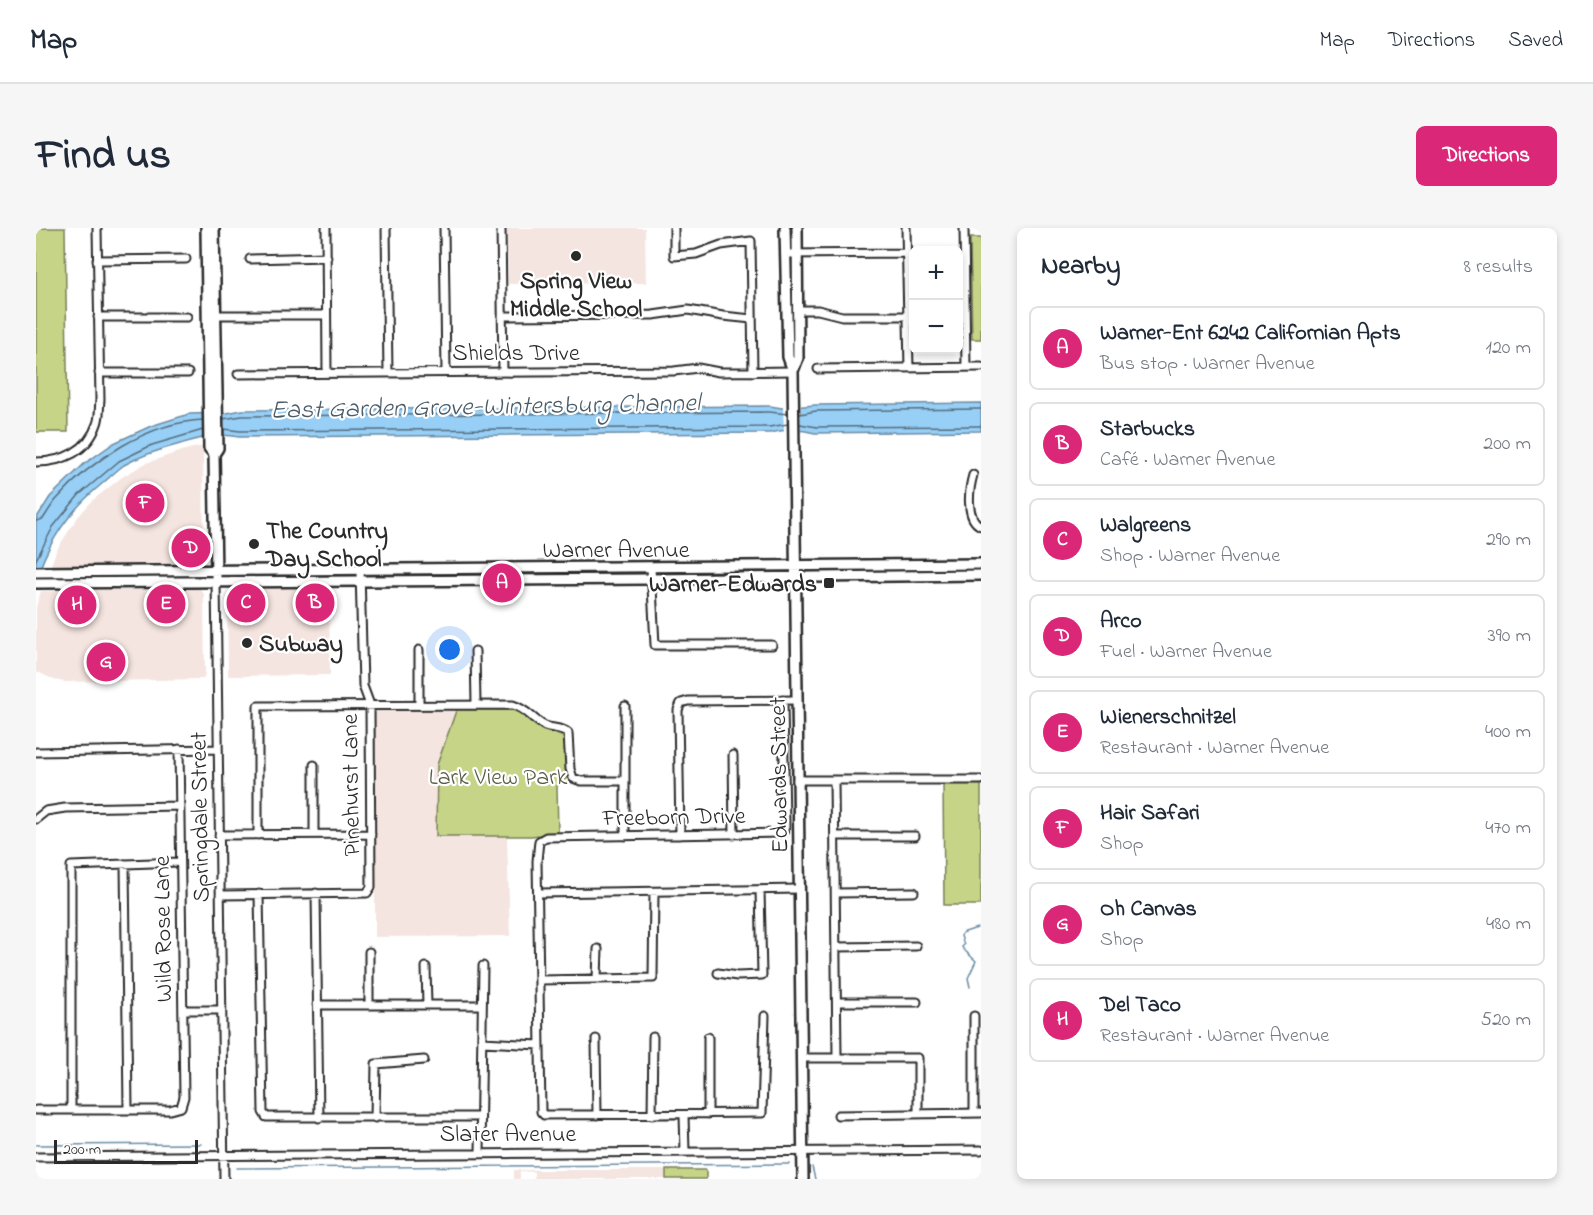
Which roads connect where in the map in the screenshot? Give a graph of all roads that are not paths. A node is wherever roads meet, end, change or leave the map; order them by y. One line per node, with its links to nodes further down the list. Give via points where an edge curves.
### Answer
1 (97, 228): 19 (street)
2 (206, 228): 21 (main road, Springdale Street)
3 (214, 228): 21 (main road, Springdale Street)
4 (326, 228): 16 (street)
5 (386, 228): 38 (street)
6 (444, 228): 33 (street)
7 (501, 228): 23 (street)
8 (674, 228): 27 (street, via 674,256 751,241)
9 (785, 228): 13 (main road, Edwards Street)
10 (797, 228): 14 (main road, Edwards Street)
11 (906, 228): 15 (street)
12 (964, 228): 28 (street)
13 (785, 254): 14 (street); 32 (main road, Edwards Street, via 788,357)
14 (798, 254): 15 (street); 20 (main road, Edwards Street)
15 (907, 254): 24 (street)
16 (327, 257): 18 (street); 22 (street)
17 (186, 259): 19 (street)
18 (250, 259)
19 (98, 260): 25 (street)
20 (798, 310): 24 (street, via 842,316); 32 (main road, Edwards Street, via 798,358)
21 (212, 315): 22 (street); 54 (main road, Springdale Street, via 213,412 209,448 214,454)
22 (326, 315): 40 (street)
23 (502, 316): 27 (street, via 653,315 688,310); 34 (street)
24 (908, 316): 30 (street)
25 (98, 317): 26 (street); 36 (street)
26 (187, 317)
27 (752, 319): 35 (street)
28 (966, 367): 29 (street); 30 (street)
29 (981, 367)
30 (909, 368): 31 (street)
31 (818, 369)
32 (793, 371): 35 (street, Shields Drive); 51 (main road, Edwards Street)
33 (446, 372): 34 (street, Shields Drive); 38 (street, Shields Drive)
34 (503, 372): 35 (street, Shields Drive, via 698,368)
35 (753, 372)
36 (99, 373): 37 (street); 41 (street, via 98,423 90,438 67,457)
37 (188, 373)
38 (388, 373): 40 (street, Shields Drive)
39 (238, 374): 40 (street, Shields Drive)
40 (327, 374)
41 (36, 462)
42 (973, 475): 43 (street, via 971,516)
43 (978, 524)
44 (981, 564): 46 (main road, via 960,570)
45 (651, 568): 48 (main road, Warner Avenue); 51 (main road, Warner Avenue); 55 (street)
46 (931, 570): 51 (main road, Warner Avenue); 51 (main road, Warner Avenue, via 890,576); 52 (main road, Warner Avenue)
47 (318, 571): 48 (main road, Warner Avenue); 54 (main road, Warner Avenue); 56 (main road, via 281,576)
48 (360, 571): 57 (street, Pinehurst Lane)
49 (38, 572): 50 (main road, Warner Avenue)
50 (60, 572): 53 (main road, Warner Avenue); 58 (main road, via 57,578)
51 (794, 572): 55 (main road, Warner Avenue); 63 (main road, Edwards Street)
52 (981, 575)
53 (93, 577): 54 (main road, Warner Avenue); 58 (main road, Warner Avenue)
54 (216, 577): 56 (main road, Warner Avenue); 69 (street, Springdale Street)
55 (652, 579): 57 (main road, Warner Avenue); 59 (street, via 655,645)
56 (280, 581): 57 (main road, Warner Avenue)
57 (360, 581): 65 (street, Pinehurst Lane, via 363,686)
58 (36, 583)
59 (772, 645)
60 (419, 650): 66 (street)
61 (475, 651): 64 (street)
62 (783, 700): 63 (street); 83 (street, Freeborn Drive, via 785,829 781,834); 85 (street, via 681,703)
63 (796, 700): 73 (main road, Edwards Street)
64 (476, 704): 66 (street); 76 (street, via 521,707 545,726 563,729 568,733 573,778)
65 (370, 705): 66 (street); 80 (street, Pinehurst Lane); 82 (street, via 258,706)
66 (419, 705)
67 (625, 706): 76 (street)
68 (179, 749): 69 (street); 70 (street); 77 (street, Wild Rose Lane)
69 (217, 749): 81 (street, Springdale Street)
70 (36, 752)
71 (733, 755): 83 (street)
72 (314, 765): 79 (street)
73 (797, 780): 74 (street); 91 (main road, Edwards Street)
74 (834, 780): 75 (street); 86 (street)
75 (981, 780)
76 (625, 781): 84 (street)
77 (180, 806): 78 (street, via 65,807 46,811); 88 (street, Wild Rose Lane)
78 (36, 819)
79 (314, 834): 80 (street); 82 (street)
80 (371, 834): 94 (street, Pinehurst Lane, via 370,891)
81 (219, 835): 82 (street); 98 (street, Springdale Street)
82 (258, 835)
83 (734, 835): 85 (street, Freeborn Drive)
84 (625, 836): 85 (street, Freeborn Drive); 95 (street, Freeborn Drive, via 541,839 537,847)
85 (680, 836)
86 (836, 836): 87 (street); 96 (street)
87 (915, 836)
88 (180, 862): 89 (street); 114 (street, Wild Rose Lane)
89 (125, 864): 126 (street); 128 (street, via 71,866)
90 (760, 890): 91 (street); 92 (street); 105 (street, via 762,975)
91 (800, 890): 123 (main road, Edwards Street)
92 (654, 892): 95 (street); 106 (street, via 654,978)
93 (914, 892): 96 (street)
94 (316, 893): 97 (street); 110 (street)
95 (538, 893): 107 (street)
96 (836, 893): 100 (street)
97 (259, 894): 98 (street); 137 (street, via 263,1112 266,1117)
98 (220, 895): 115 (street, Springdale Street)
99 (916, 946): 100 (street)
100 (836, 947): 108 (street)
101 (598, 949): 106 (street)
102 (369, 952): 111 (street)
103 (483, 966): 113 (street)
104 (426, 967): 112 (street)
105 (718, 973)
106 (597, 979): 107 (street)
107 (539, 980): 122 (street)
108 (837, 1002): 109 (street); 124 (street)
109 (917, 1002)
110 (317, 1005): 111 (street); 137 (street)
111 (369, 1005): 112 (street)
112 (427, 1005): 113 (street)
113 (482, 1005): 121 (street)
114 (183, 1010): 115 (street); 126 (street, Wild Rose Lane, via 181,1107)
115 (221, 1010): 143 (street, Springdale Street)
116 (765, 1016): 130 (street, via 763,1113)
117 (974, 1016): 129 (street)
118 (653, 1037): 133 (street)
119 (708, 1037): 130 (street)
120 (596, 1039): 132 (street)
121 (482, 1042): 122 (street); 136 (street)
122 (540, 1045): 132 (street, via 541,1112)
123 (801, 1058): 124 (street); 140 (main road, Edwards Street)
124 (837, 1058): 131 (street, via 918,1058)
125 (424, 1060): 138 (street, via 376,1064)
126 (128, 1109): 128 (street)
127 (36, 1110): 128 (street)
128 (71, 1110)
129 (977, 1113): 131 (street)
130 (708, 1114): 134 (street)
131 (918, 1114): 135 (street)
132 (597, 1115): 133 (street)
133 (652, 1115): 134 (street)
134 (684, 1115): 141 (street)
135 (838, 1115)
136 (480, 1117): 138 (street); 142 (street)
137 (319, 1118): 138 (street)
138 (375, 1118)
139 (981, 1150): 140 (street, Slater Avenue)
140 (803, 1151): 141 (street, Slater Avenue); 146 (main road, Edwards Street)
141 (685, 1152): 142 (street, Slater Avenue)
142 (480, 1153): 143 (street, Slater Avenue)
143 (223, 1155): 144 (street, Slater Avenue); 145 (street, Springdale Street)
144 (36, 1157)
145 (224, 1179)
146 (803, 1179)

